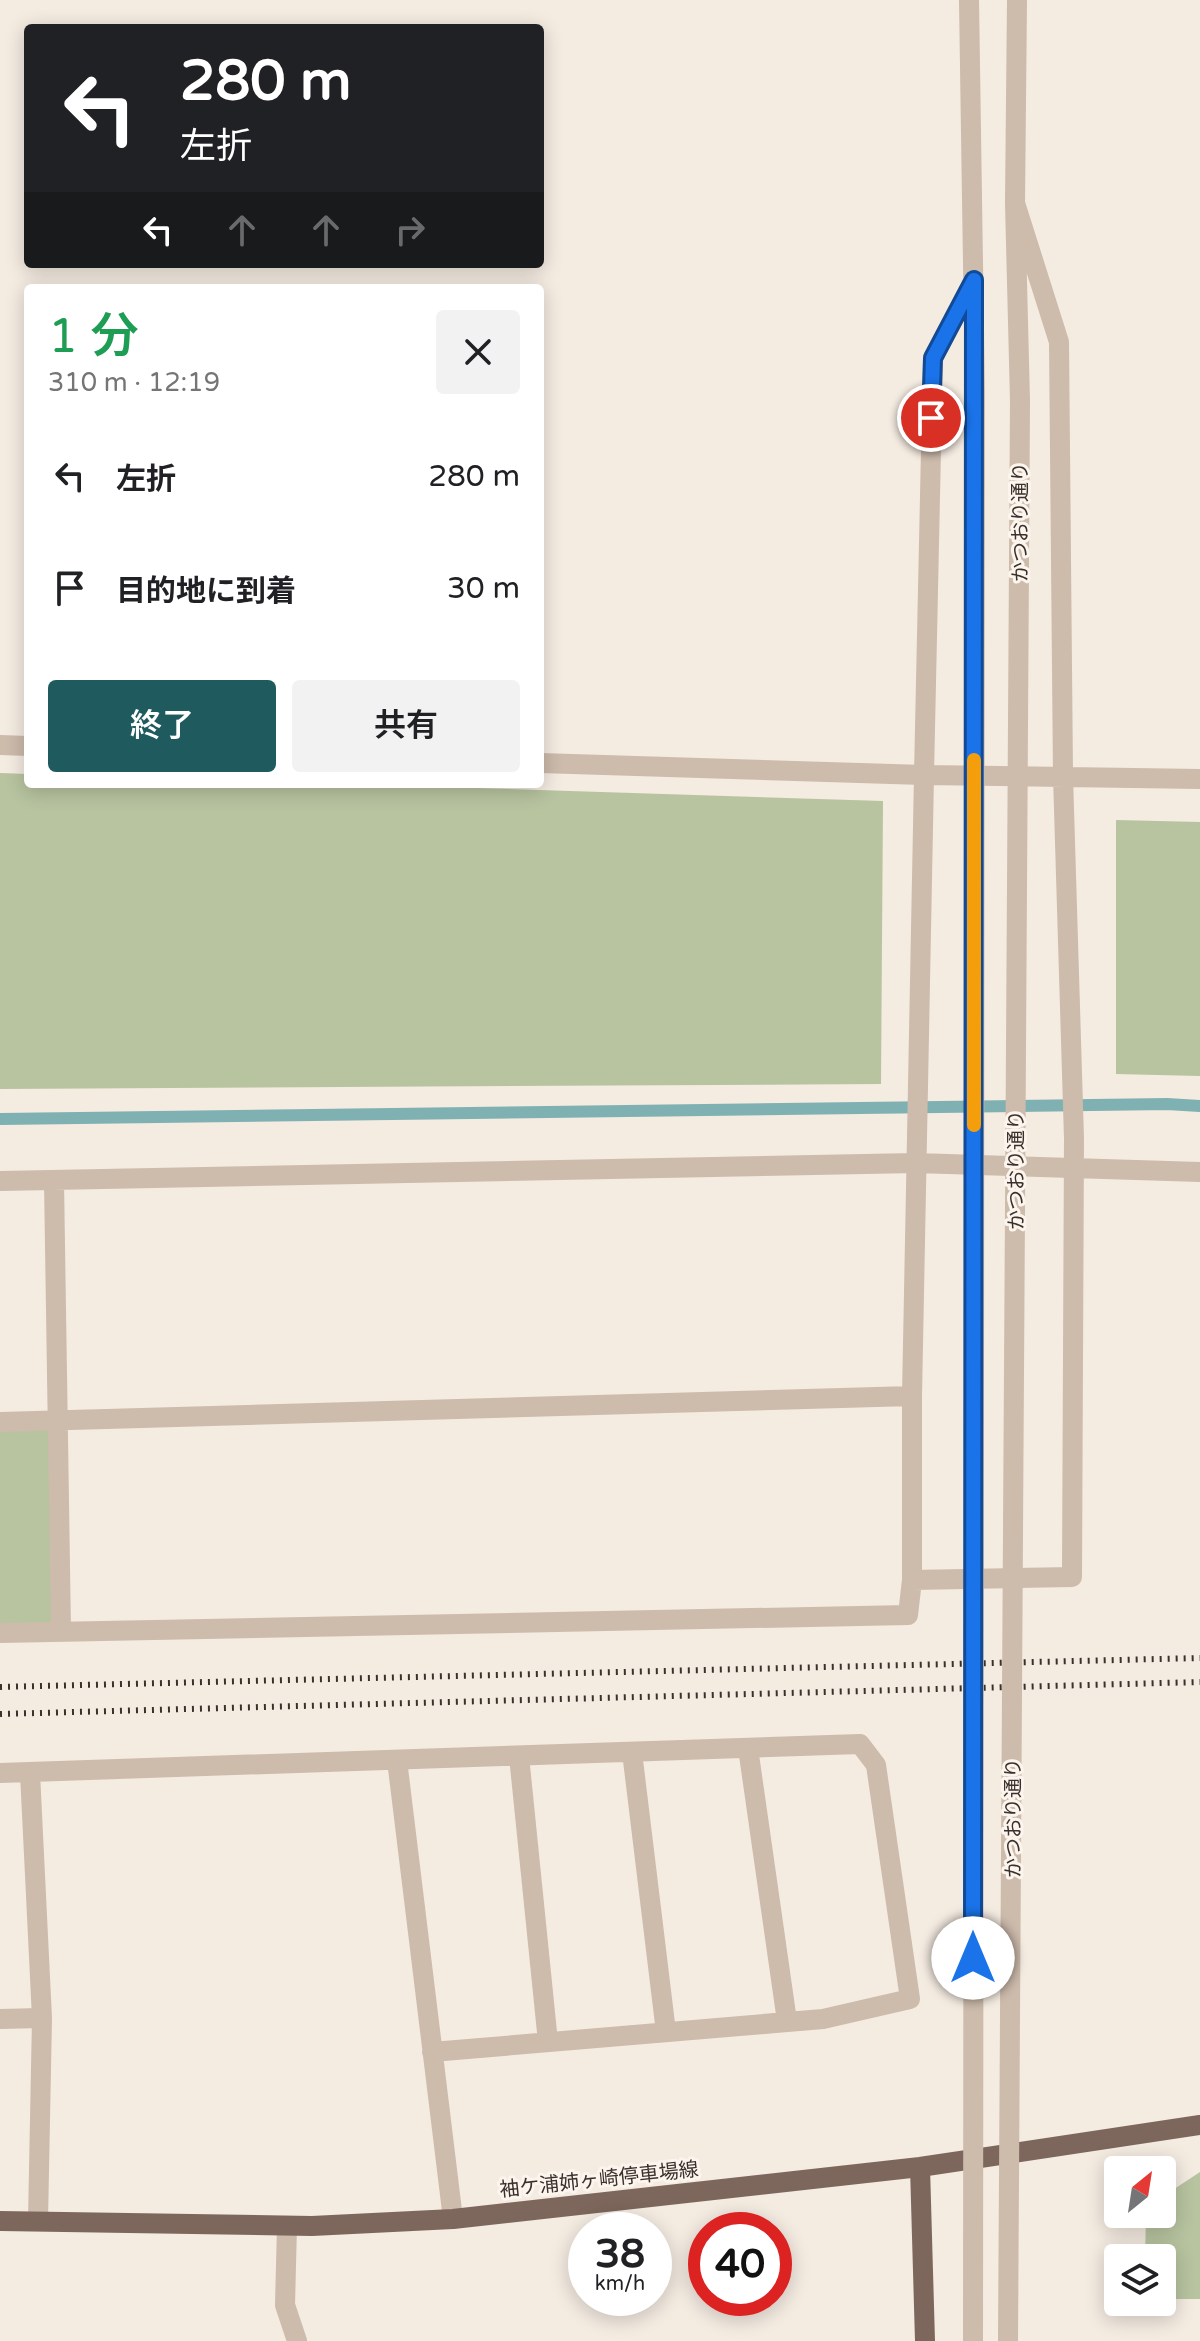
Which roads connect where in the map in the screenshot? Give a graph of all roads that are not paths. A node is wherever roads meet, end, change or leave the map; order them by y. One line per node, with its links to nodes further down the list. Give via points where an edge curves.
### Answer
1 (969, 0): 4 (street, かつおり通り)
2 (1018, 1): 3 (street, かつおり通り)
3 (1015, 203): 9 (street, via 1059,342); 43 (street, かつおり通り, bridge, via 1020,401)
4 (974, 280): 8 (street, via 933,358); 42 (street, かつおり通り, bridge)
5 (0, 745): 6 (street)
6 (24, 746)
7 (544, 763): 8 (street)
8 (924, 775): 9 (street); 11 (street)
9 (1063, 776): 10 (street); 12 (street)
10 (1200, 779)
11 (916, 1163): 12 (street); 15 (street); 16 (street)
12 (1074, 1166): 13 (street); 19 (street, via 1072,1577)
13 (1200, 1172)
14 (0, 1181): 15 (street)
15 (54, 1181): 17 (street)
16 (912, 1396): 17 (street); 19 (street)
17 (57, 1421): 18 (street); 20 (street)
18 (0, 1422)
19 (912, 1580): 20 (street, via 908,1615)
20 (61, 1631): 21 (street)
21 (0, 1633)
22 (748, 1748): 23 (street); 30 (street); 30 (street, via 860,1744 876,1765 908,1983 910,1999 823,2019)
23 (632, 1752): 24 (street); 31 (street)
24 (519, 1756): 25 (street); 32 (street)
25 (397, 1760): 27 (street); 33 (street)
26 (0, 1773): 27 (street)
27 (30, 1773): 28 (street)
28 (42, 2018): 29 (street); 38 (street)
29 (0, 2019)
30 (787, 2021): 31 (street)
31 (666, 2032): 32 (street)
32 (548, 2042): 33 (street)
33 (432, 2052): 36 (street)
34 (1200, 2125): 35 (main road, 袖ケ浦姉ヶ崎停車場線)
35 (920, 2167): 36 (main road, 袖ケ浦姉ヶ崎停車場線); 41 (main road)
36 (453, 2219): 39 (main road, 袖ケ浦姉ヶ崎停車場線)
37 (0, 2221): 38 (main road, 袖ケ浦姉ヶ崎停車場線)
38 (38, 2221): 39 (main road, 袖ケ浦姉ヶ崎停車場線)
39 (287, 2226): 40 (street, via 285,2305)
40 (297, 2341)
41 (925, 2341)
42 (973, 2341)
43 (1008, 2341)

